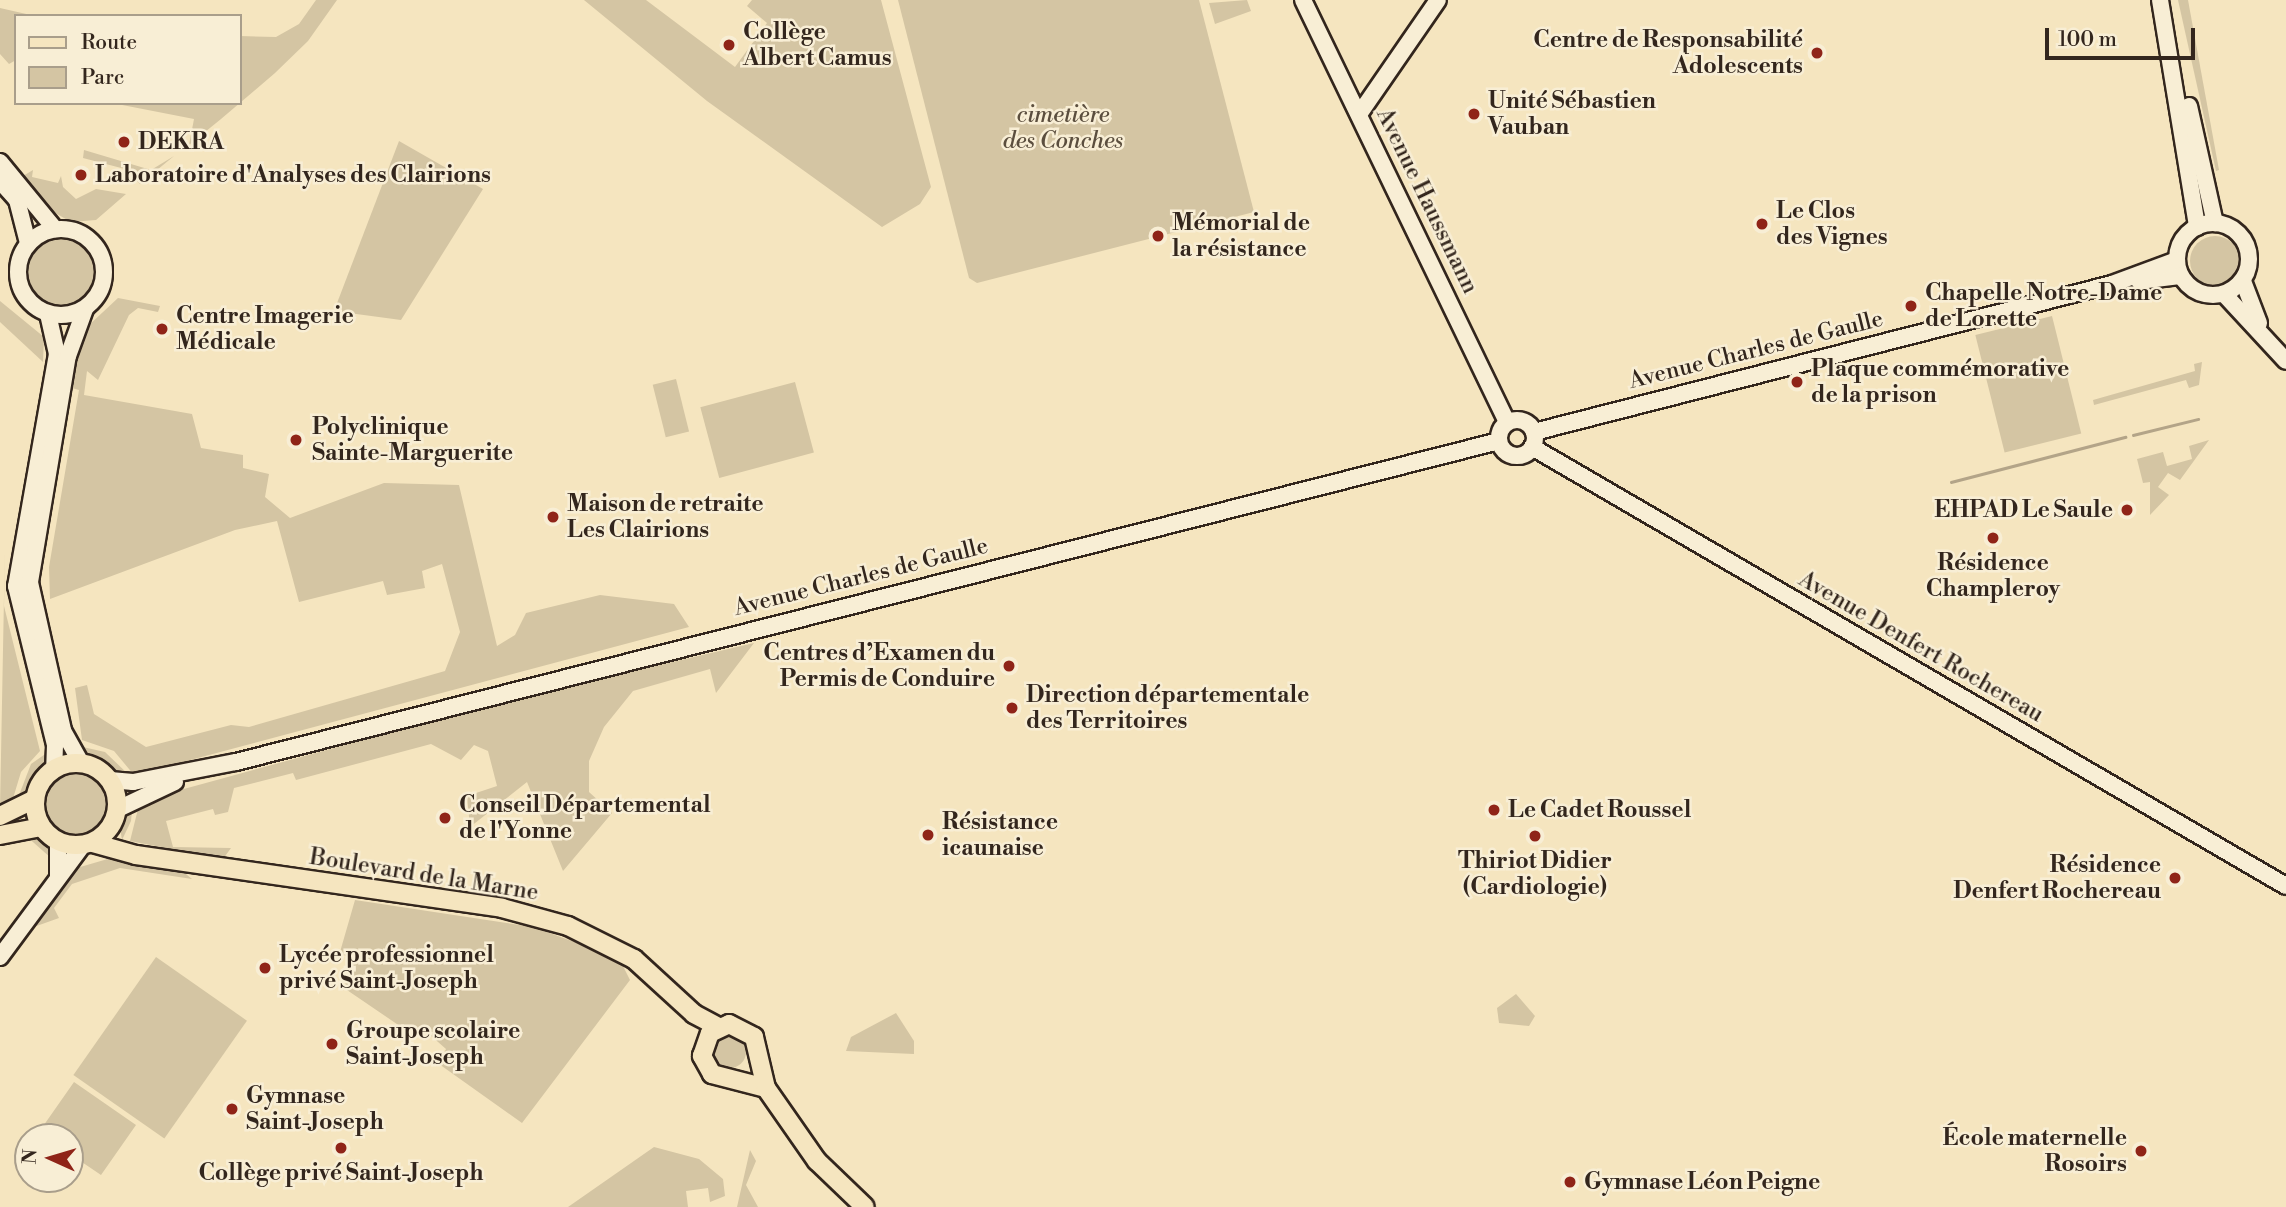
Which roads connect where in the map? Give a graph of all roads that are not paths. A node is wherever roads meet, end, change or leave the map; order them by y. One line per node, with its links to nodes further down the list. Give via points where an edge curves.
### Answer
1 (1303, 0): 5 (main road, Avenue Haussmann)
2 (1438, 0): 5 (main road)
3 (2160, 0): 9 (main road)
4 (2166, 0): 8 (main road)
5 (1360, 113): 19 (main road, Avenue Haussmann)
6 (0, 162): 10 (main road)
7 (0, 181): 11 (main road, via 17,200)
8 (2213, 216): 9 (main road); 13 (main road, via 2245,240 2250,258)
9 (2197, 227): 12 (main road, via 2183,239)
10 (55, 229): 11 (main road); 15 (main road, via 80,233 100,253 101,291)
11 (28, 243): 16 (main road, via 18,264 19,286 25,299)
12 (2179, 268): 14 (main road, via 2194,291); 20 (main road, Avenue Charles de Gaulle)
13 (2243, 281): 14 (main road); 17 (main road)
14 (2224, 294): 17 (main road)
15 (85, 309): 16 (main road); 23 (main road, via 68,356 30,582 63,730)
16 (48, 314): 24 (main road, via 57,354 16,586 55,745)
17 (2264, 339): 18 (main road)
18 (2286, 361)
19 (1507, 422): 20 (main road, Avenue Denfert Rochereau, via 1525,422); 21 (main road)
20 (1533, 440): 21 (main road, via 1513,456); 35 (main road, Avenue Denfert Rochereau)
21 (1499, 441): 22 (main road, Avenue Charles de Gaulle)
22 (236, 762): 25 (main road, Avenue Charles de Gaulle, via 133,782); 28 (main road, Avenue Charles de Gaulle, via 136,795)
23 (81, 763): 24 (main road); 25 (main road)
24 (54, 769): 26 (main road)
25 (110, 780): 28 (main road)
26 (35, 799): 27 (main road); 29 (main road)
27 (0, 816)
28 (115, 818): 32 (main road); 33 (main road)
29 (41, 827): 30 (main road); 31 (main road)
30 (0, 835)
31 (58, 842): 32 (main road); 34 (main road)
32 (87, 844): 33 (main road, Boulevard de la Marne); 34 (main road)
33 (120, 849): 37 (main road, Boulevard de la Marne, via 502,908 568,926 634,958)
34 (58, 876): 36 (main road)
35 (2286, 886)
36 (0, 957)
37 (694, 1014): 38 (main road); 39 (main road)
38 (718, 1027): 39 (main road); 40 (main road, via 747,1030)
39 (705, 1041): 41 (main road, via 702,1056 712,1074)
40 (758, 1058): 41 (main road); 42 (main road)
41 (737, 1080): 42 (main road)
42 (766, 1088): 43 (main road, via 817,1161)
43 (865, 1207)

